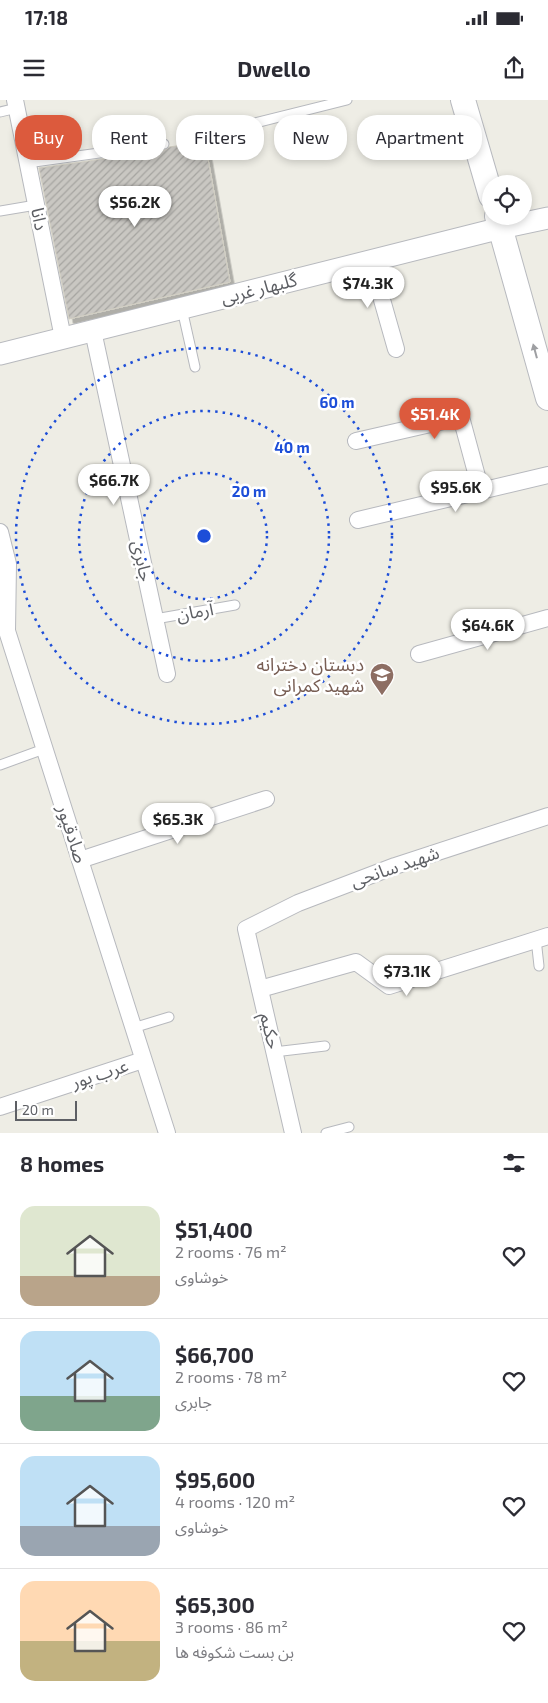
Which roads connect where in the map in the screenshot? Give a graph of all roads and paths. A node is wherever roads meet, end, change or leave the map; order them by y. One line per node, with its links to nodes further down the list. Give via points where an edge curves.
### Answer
1 (347, 100): 5 (lane)
2 (463, 100): 8 (main road)
3 (16, 104): 4 (lane); 7 (street, دانا)
4 (0, 112)
5 (264, 121)
6 (92, 154): 7 (lane)
7 (28, 163): 9 (street, دانا)
8 (485, 175)
9 (36, 205): 10 (lane); 18 (street, دانا)
10 (0, 211)
11 (548, 218): 12 (street, گلبهار غربی)
12 (532, 219)
13 (489, 225): 15 (street, گلبهار غربی)
14 (500, 225): 22 (main road, one-way to 14)
15 (371, 261): 16 (street, گلبهار غربی); 19 (street)
16 (182, 308): 17 (street, گلبهار غربی); 21 (lane)
17 (92, 331): 18 (street, گلبهار غربی); 30 (street, جابری)
18 (63, 338): 20 (street, گلبهار غربی)
19 (396, 348)
20 (0, 354)
21 (195, 367)
22 (548, 398)
23 (356, 441): 25 (street, via 461,418)
24 (548, 476): 25 (street)
25 (481, 491): 26 (street)
26 (358, 520)
27 (0, 532): 33 (street, صادقپور, via 8,564 7,631)
28 (235, 605): 30 (lane, آرمان)
29 (548, 618): 31 (street)
30 (155, 619): 32 (street, جابری)
31 (419, 654)
32 (166, 674)
33 (44, 749): 34 (lane); 37 (street, صادقپور)
34 (0, 765)
35 (266, 799): 37 (street)
36 (548, 816): 38 (street, شهید سانحی, via 396,866 298,903)
37 (80, 860): 43 (street, صادقپور)
38 (246, 929): 41 (street, حکیم)
39 (542, 938): 40 (lane); 41 (street, via 389,986 356,962)
40 (540, 966)
41 (260, 989): 45 (street, حکیم)
42 (169, 1017): 43 (lane)
43 (134, 1028): 46 (street, صادقپور)
44 (325, 1046): 45 (lane)
45 (274, 1052): 50 (street, حکیم)
46 (144, 1060): 47 (street, عرب پور); 49 (street, صادقپور)
47 (0, 1108)
48 (349, 1127): 51 (lane)
49 (166, 1133)
50 (293, 1133)
51 (326, 1133)

